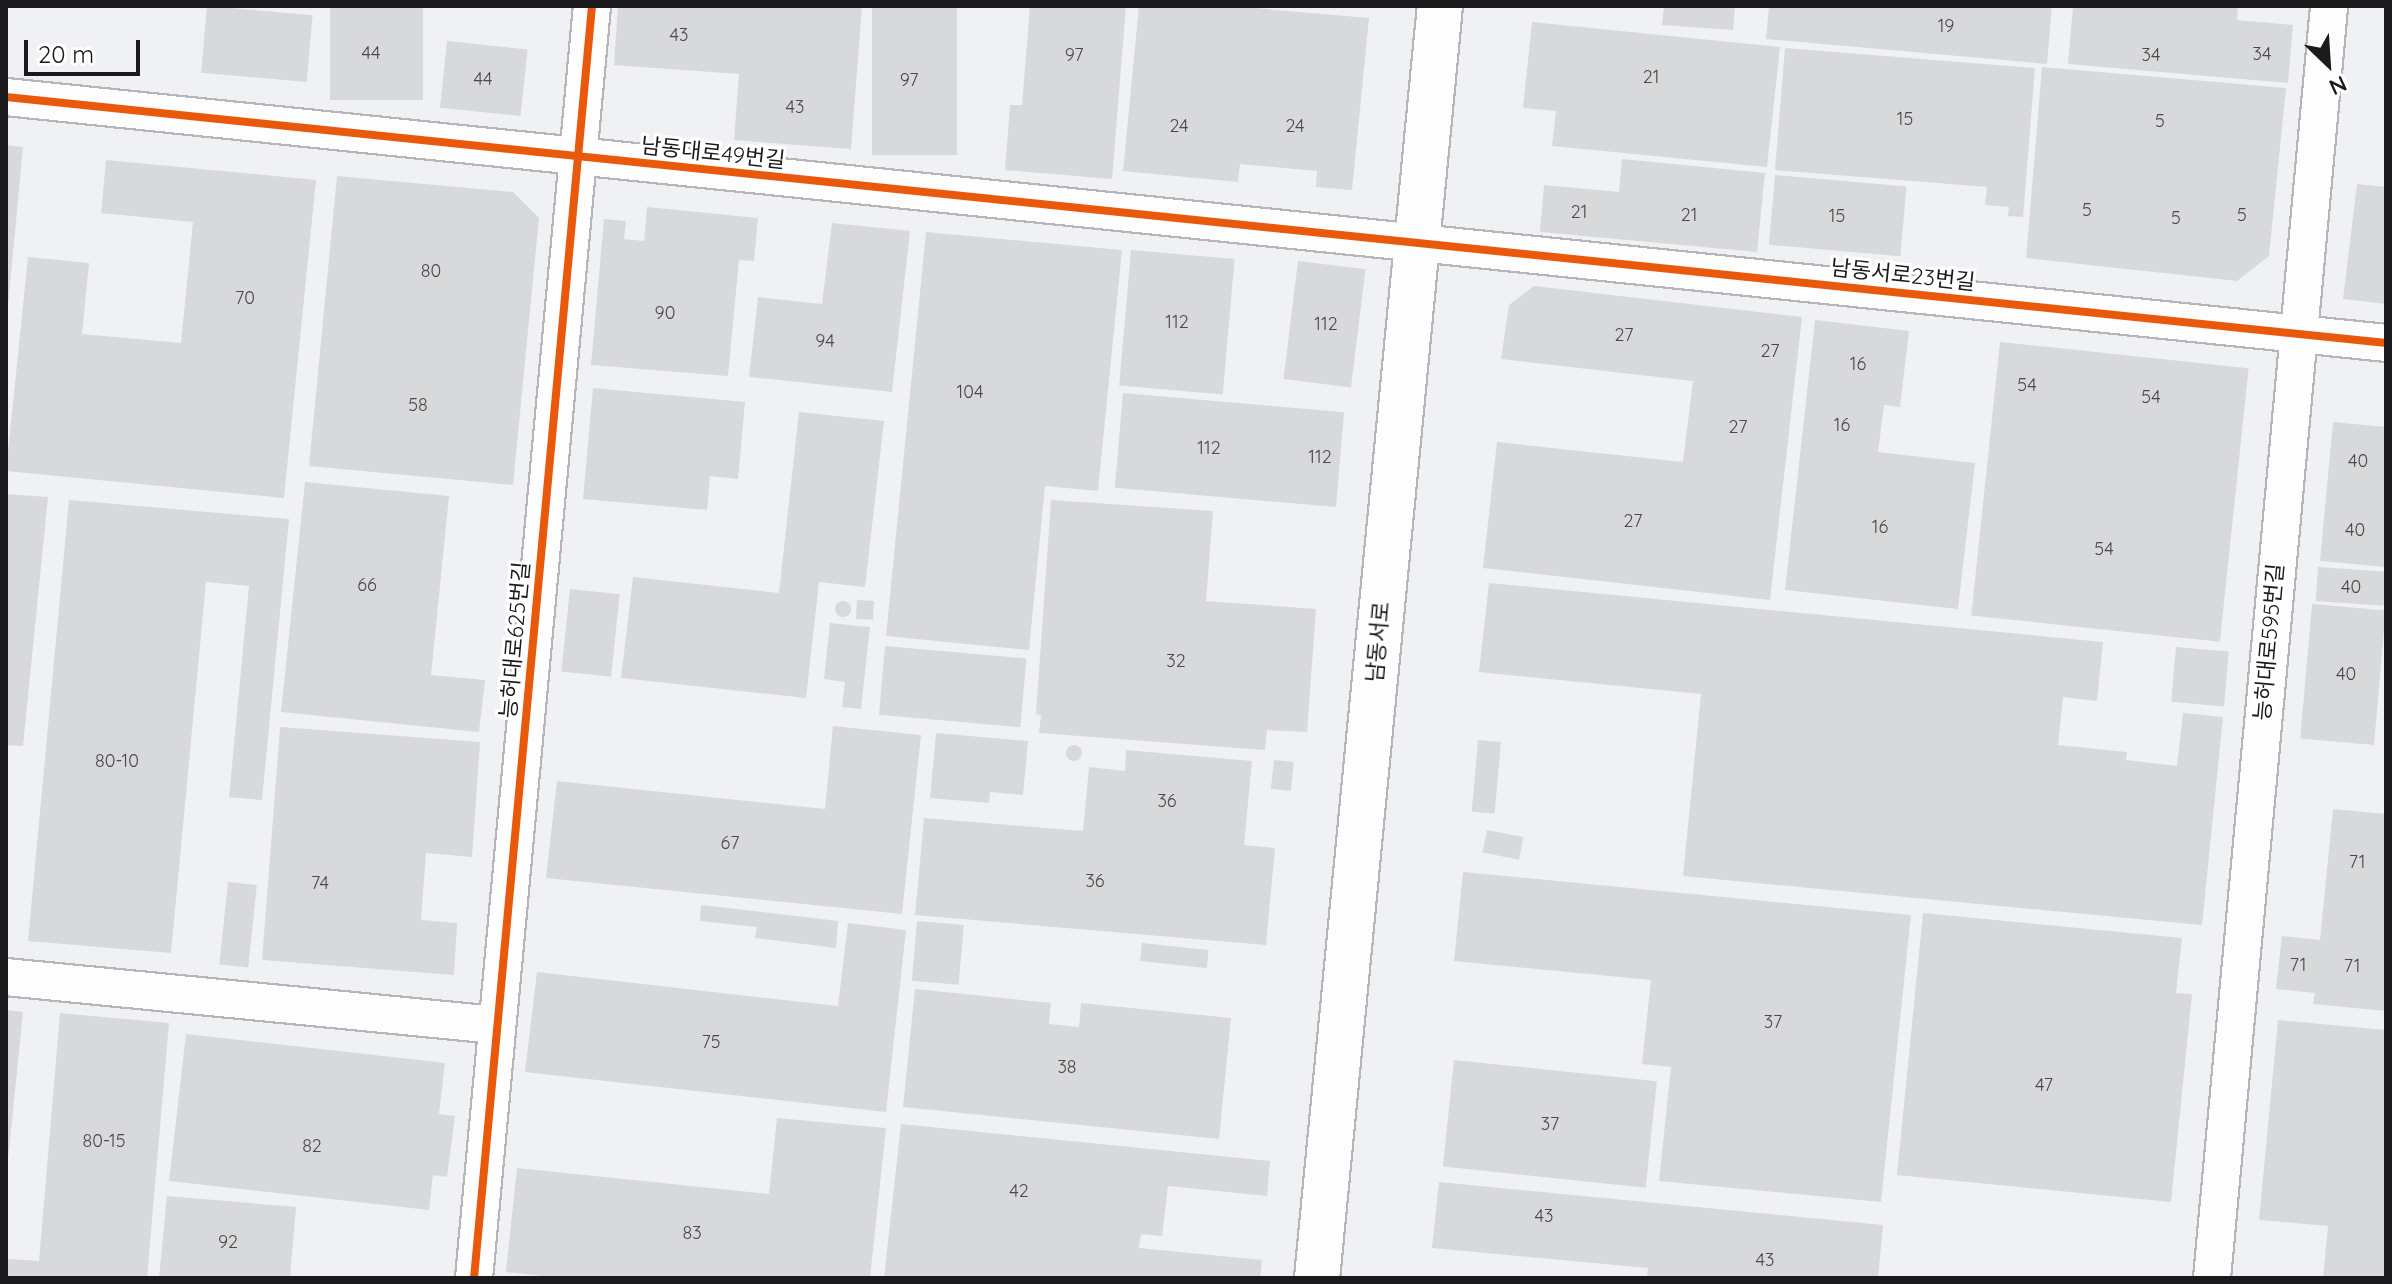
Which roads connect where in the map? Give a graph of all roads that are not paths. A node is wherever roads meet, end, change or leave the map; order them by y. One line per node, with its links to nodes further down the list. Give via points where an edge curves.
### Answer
1 (592, 6): 5 (street, 능허대로625번길)
2 (1440, 6): 6 (main road, 남동서로)
3 (2329, 6): 7 (street, 능허대로595번길)
4 (6, 97): 5 (street, 남동대로49번길)
5 (578, 157): 6 (street, 남동대로49번길); 10 (street, 능허대로625번길)
6 (1417, 244): 7 (street, 남동서로23번길); 12 (main road, 남동서로)
7 (2296, 333): 8 (street, 남동서로23번길); 13 (street, 능허대로595번길)
8 (2386, 343)
9 (6, 977): 10 (street)
10 (497, 1025): 11 (street, 능허대로625번길)
11 (474, 1278)
12 (1317, 1278)
13 (2212, 1278)

